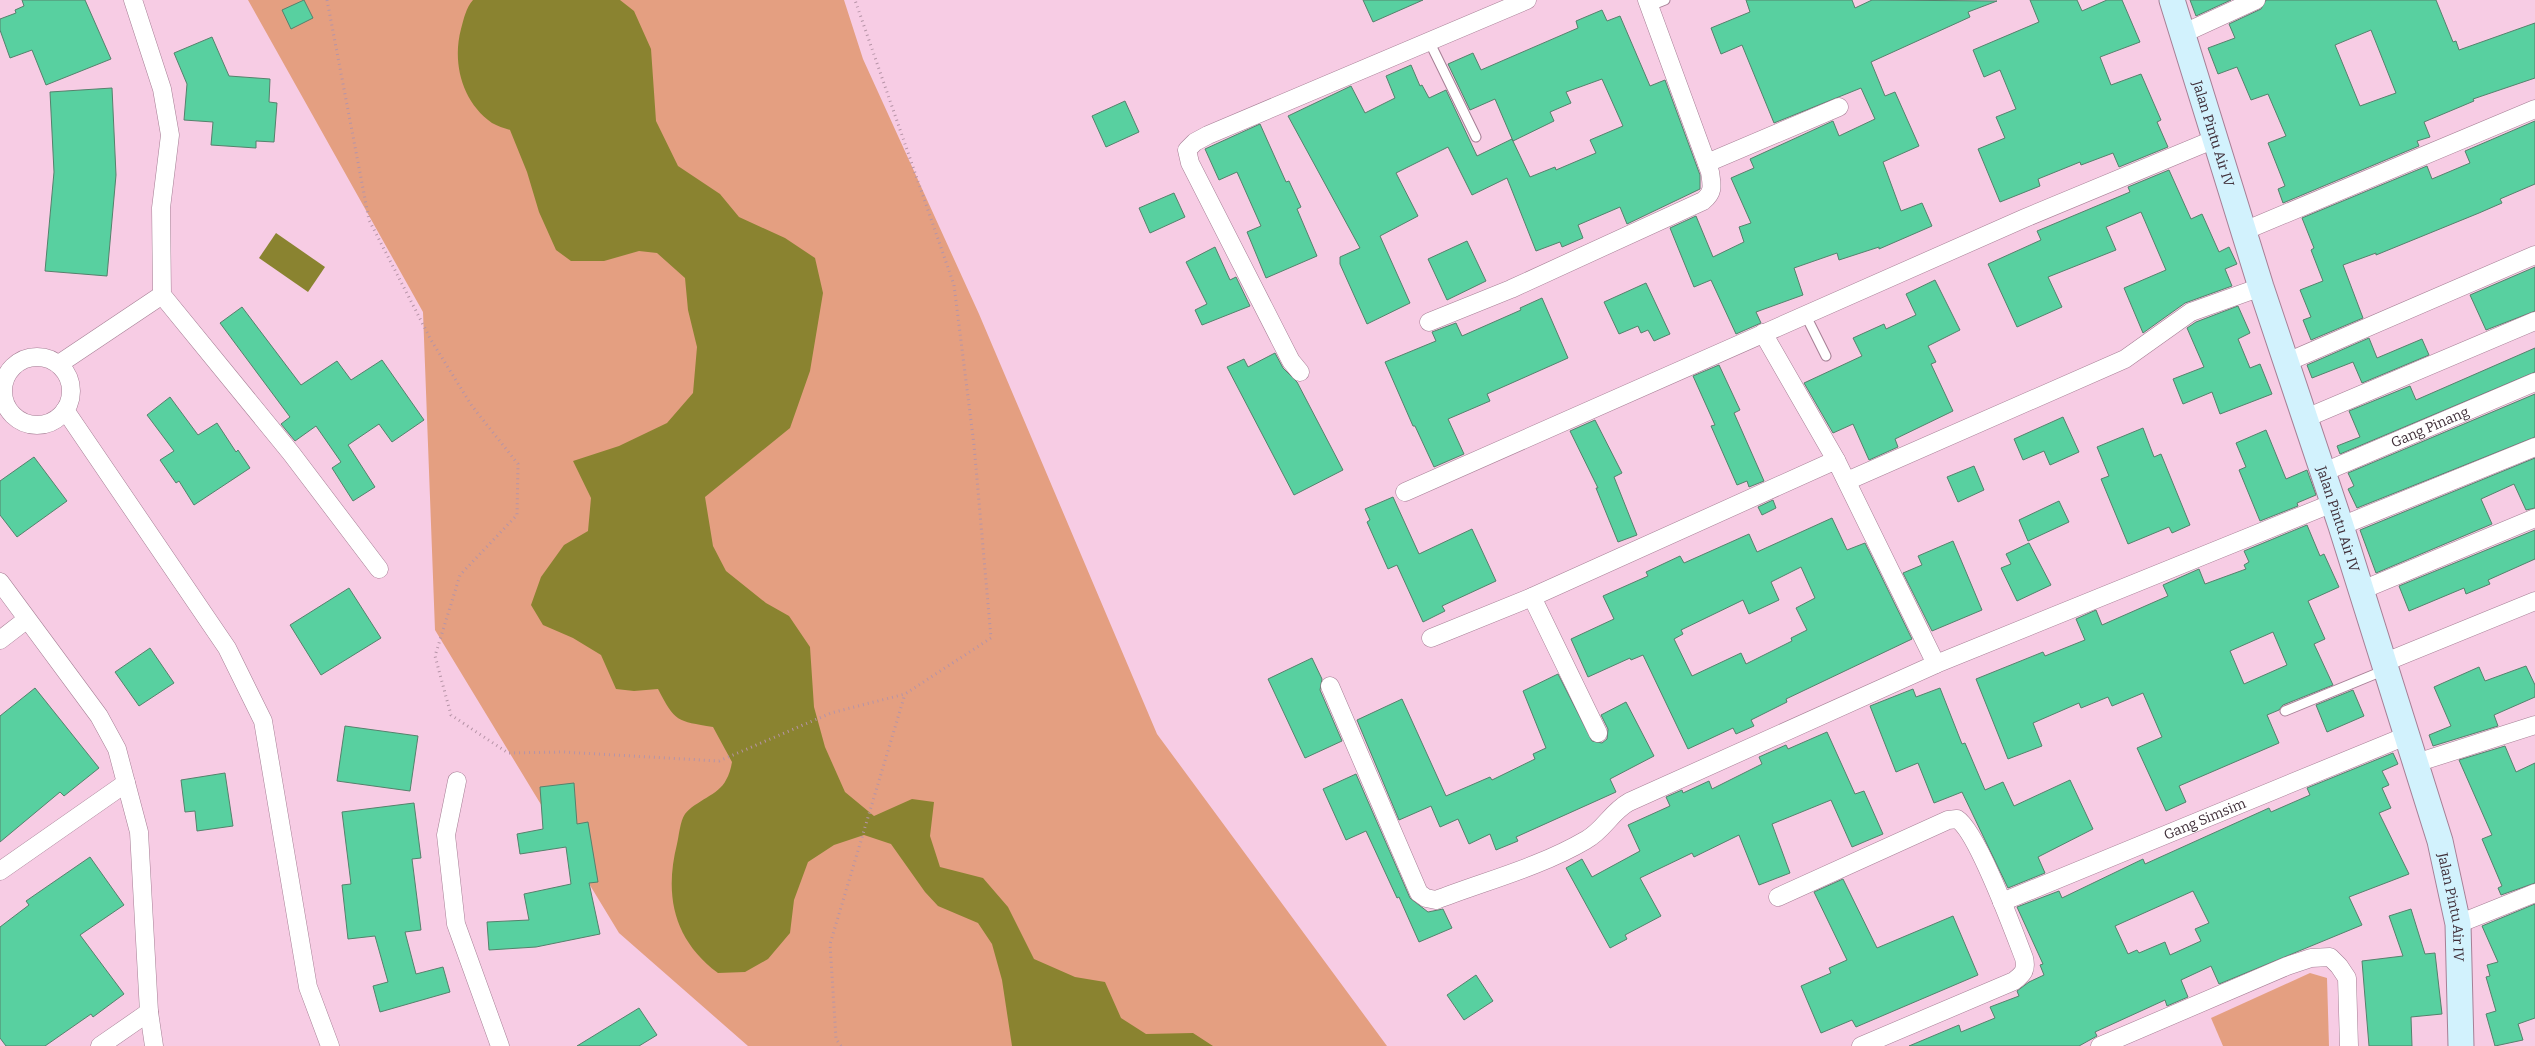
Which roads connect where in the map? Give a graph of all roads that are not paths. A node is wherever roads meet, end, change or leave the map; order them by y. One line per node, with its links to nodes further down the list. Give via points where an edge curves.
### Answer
1 (133, 0): 16 (street, via 162,89 170,135 161,208)
2 (1527, 0): 7 (street)
3 (2172, 0): 6 (main road, Jalan Pintu Air IV)
4 (2256, 0): 6 (street)
5 (1654, 2): 12 (street)
6 (2182, 34): 11 (main road, Jalan Pintu Air IV)
7 (1430, 43): 10 (lane); 24 (street, via 1208,135 1187,150 1190,163 1290,361)
8 (1839, 106): 12 (street)
9 (2535, 109): 13 (street)
10 (1476, 137)
11 (2215, 139): 13 (main road, Jalan Pintu Air IV); 17 (street)
12 (1706, 163): 19 (street, via 1713,190 1702,201 1511,289)
13 (2244, 231): 15 (main road, Jalan Pintu Air IV)
14 (2535, 255): 22 (street)
15 (2261, 287): 22 (main road, Jalan Pintu Air IV); 32 (street, via 2191,312 2125,359)
16 (162, 296): 23 (street); 36 (street, via 291,453)
17 (1805, 314): 20 (street); 21 (lane)
18 (2535, 321): 28 (street)
19 (1429, 322)
20 (1763, 333): 30 (street); 33 (street)
21 (1826, 356)
22 (2287, 362): 28 (main road, Jalan Pintu Air IV)
23 (59, 364): 26 (street, via 66,371 72,391); 27 (street, via 38,356 18,362 10,369 2,389)
24 (1300, 372)
25 (2535, 382): 31 (street, Gang Pinang)
26 (65, 410): 27 (street, via 52,422 33,425); 62 (street, via 227,648 263,721 308,987)
27 (4, 413)
28 (2306, 418): 31 (main road, Jalan Pintu Air IV)
29 (2535, 447): 34 (street)
30 (1836, 460): 32 (street); 39 (street)
31 (2324, 472): 34 (main road, Jalan Pintu Air IV)
32 (1847, 481): 44 (street)
33 (1405, 492)
34 (2337, 515): 38 (main road, Jalan Pintu Air IV); 44 (street)
35 (2535, 518): 38 (street)
36 (378, 569)
37 (0, 582): 41 (street)
38 (2362, 590): 45 (main road, Jalan Pintu Air IV)
39 (1532, 597): 42 (street); 49 (street)
40 (2535, 601): 45 (street)
41 (26, 620): 43 (street); 53 (street, via 99,716 117,750)
42 (1431, 638)
43 (0, 640)
44 (1936, 664): 46 (street, via 1629,802 1616,810 1599,832 1568,850 1436,900 1419,893)
45 (2384, 667): 47 (lane); 50 (main road, Jalan Pintu Air IV)
46 (1330, 686)
47 (2285, 711)
48 (2535, 725): 51 (street)
49 (1598, 733)
50 (2406, 736): 51 (main road, Jalan Pintu Air IV); 57 (street, Gang Simsim)
51 (2416, 762): 58 (main road, Jalan Pintu Air IV, via 2440,841)
52 (456, 781): 63 (street, via 446,835 456,924)
53 (126, 783): 54 (street); 59 (street, via 139,832)
54 (0, 871)
55 (2535, 894): 58 (street)
56 (1778, 897): 57 (street, via 1936,825 1956,819 1968,828)
57 (2002, 902): 64 (street, via 2024,958 2023,974 2014,982 1987,994)
58 (2458, 924): 67 (main road, Jalan Pintu Air IV)
59 (149, 1012): 60 (street); 61 (street)
60 (100, 1046)
61 (154, 1046)
62 (330, 1046)
63 (500, 1046)
64 (1861, 1046)
65 (2100, 1046): 66 (street, via 2287,966 2311,958 2330,957 2347,978)
66 (2349, 1046)
67 (2461, 1046)

